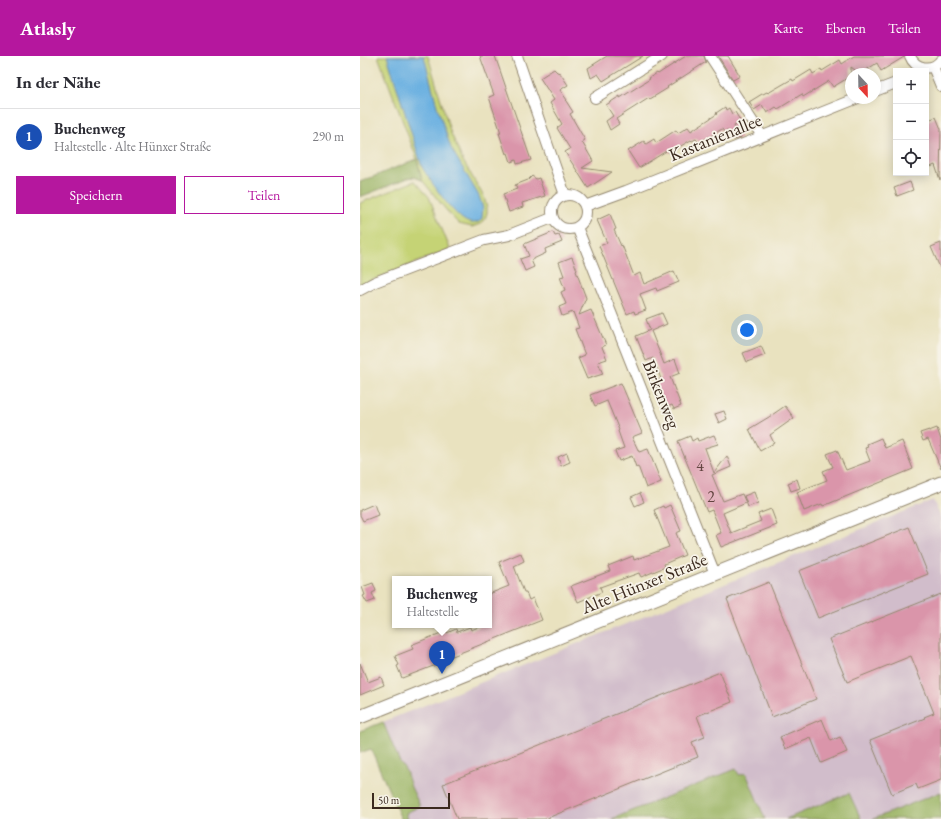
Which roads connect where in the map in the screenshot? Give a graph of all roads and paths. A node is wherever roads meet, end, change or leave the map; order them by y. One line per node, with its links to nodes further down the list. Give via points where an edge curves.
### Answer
1 (517, 56): 12 (street)
2 (662, 56): 9 (street)
3 (710, 56): 11 (street)
4 (911, 64): 5 (street, via 924,68)
5 (937, 64): 7 (street)
6 (893, 84): 8 (street)
7 (941, 86)
8 (881, 89)
9 (595, 98)
10 (845, 103): 11 (street, Kastanienallee)
11 (762, 136): 13 (street, Kastanienallee)
12 (565, 195): 13 (street, via 575,195); 14 (street, via 560,196 553,204)
13 (585, 206): 15 (street, via 586,216)
14 (552, 218): 15 (street, via 560,227); 16 (street, via 509,236 484,240)
15 (577, 227): 18 (street, Birkenweg)
16 (360, 290)
17 (941, 483): 18 (street, Alte Hünxer Straße)
18 (715, 574): 19 (street, Alte Hünxer Straße)
19 (360, 717)

